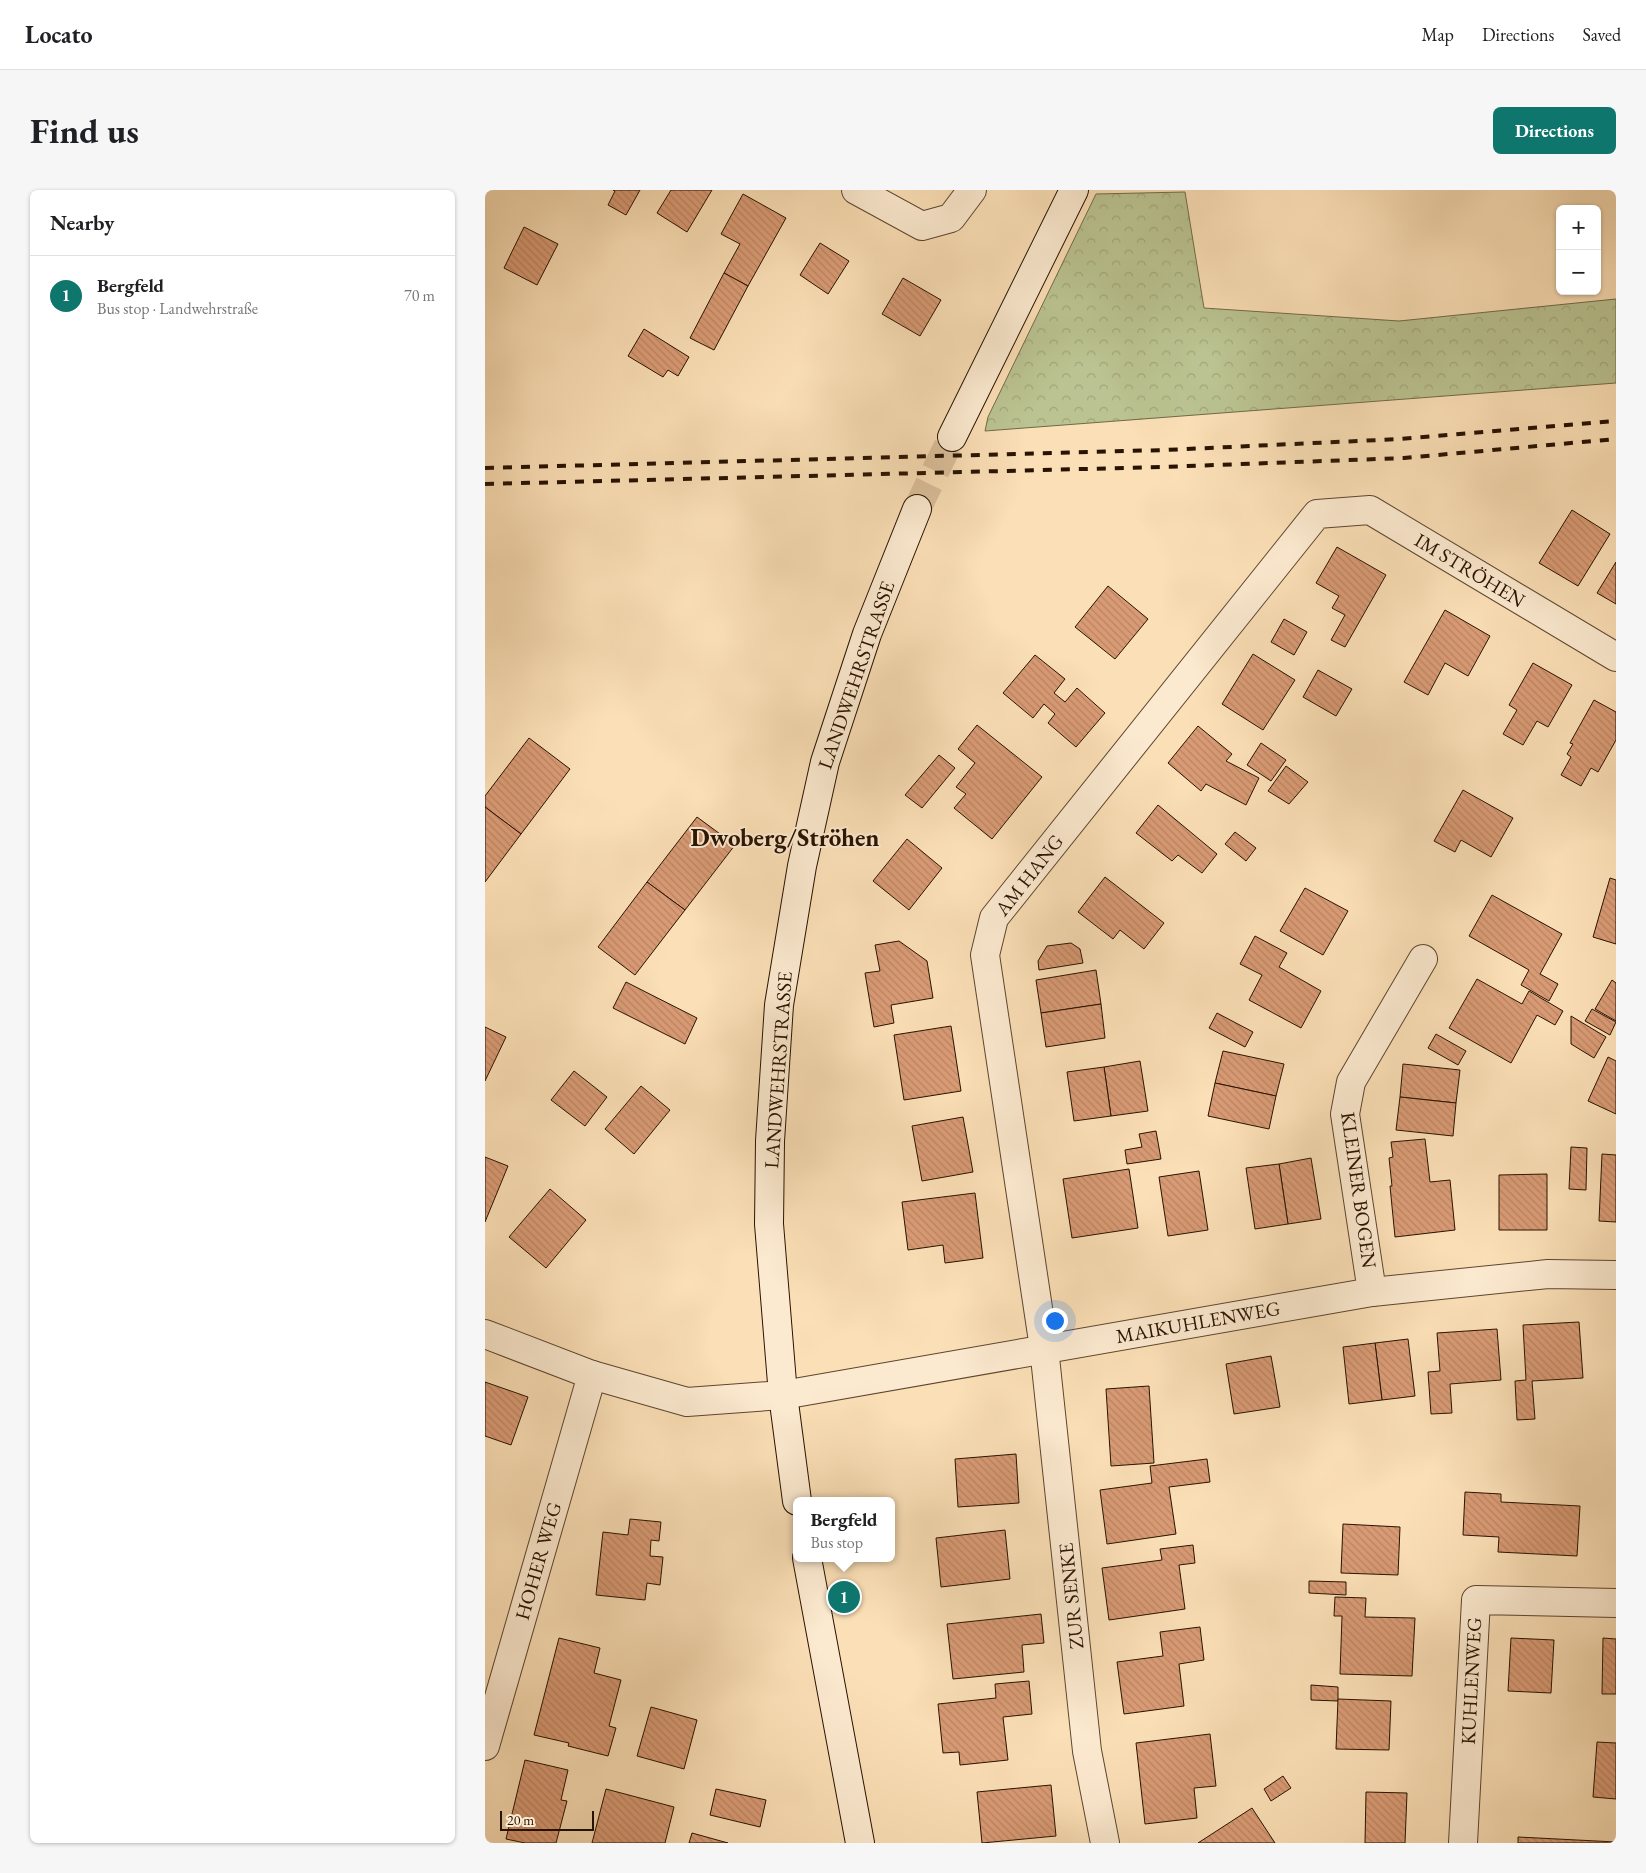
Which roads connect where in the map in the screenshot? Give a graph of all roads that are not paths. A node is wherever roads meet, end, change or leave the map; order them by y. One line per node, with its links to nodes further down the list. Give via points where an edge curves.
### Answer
1 (856, 190): 2 (street, via 922,226 951,218)
2 (971, 190)
3 (1074, 190): 4 (street)
4 (952, 437)
5 (917, 509): 14 (street, LANDWEHRSTRASSE, via 867,634 825,762 802,866 779,1005 770,1141 769,1224)
6 (1317, 514): 7 (street, IM STRÖHEN, via 1370,510); 12 (street, AM HANG, via 994,918 985,955)
7 (1616, 658)
8 (1423, 959): 10 (street, KLEINER BOGEN, via 1351,1082 1345,1114)
9 (1616, 1275): 10 (street, MAIKUHLENWEG, via 1548,1274)
10 (1372, 1292): 12 (street, MAIKUHLENWEG)
11 (485, 1334): 13 (street, MAIKUHLENWEG)
12 (1044, 1348): 14 (street, MAIKUHLENWEG); 20 (street, ZUR SENKE, via 1087,1751)
13 (592, 1375): 14 (street, MAIKUHLENWEG, via 687,1402); 18 (street, HOHER WEG)
14 (783, 1395): 15 (street, LANDWEHRSTRASSE)
15 (796, 1497)
16 (808, 1562): 19 (street)
17 (1616, 1603): 21 (street, KUHLENWEG, via 1476,1600)
18 (485, 1746)
19 (860, 1843)
20 (1105, 1843)
21 (1463, 1843)

